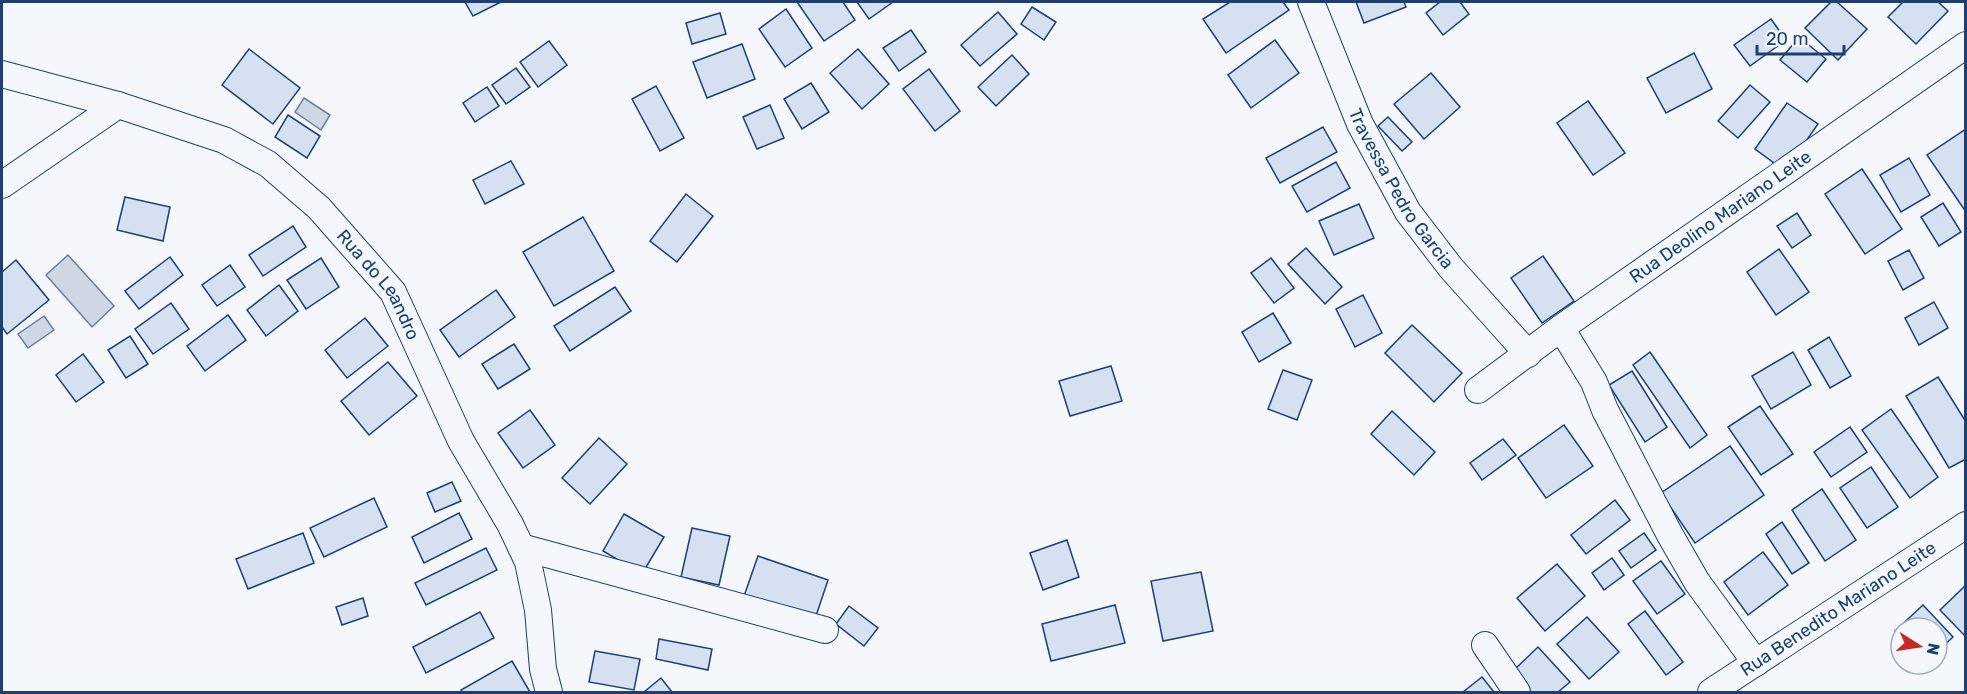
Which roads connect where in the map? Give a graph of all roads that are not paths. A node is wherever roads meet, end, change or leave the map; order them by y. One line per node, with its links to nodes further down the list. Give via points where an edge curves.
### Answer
1 (1311, 2): 7 (street, Travessa Pedro Garcia, via 1360,124 1408,212 1451,268)
2 (1965, 45): 6 (street, Rua Deolino Mariano Leite)
3 (2, 74): 4 (street, Rua do Leandro)
4 (118, 105): 5 (street); 10 (street, Rua do Leandro, via 224,140 268,164 318,208 393,292 461,441)
5 (2, 185)
6 (1561, 328): 7 (street, Rua Deolino Mariano Leite); 13 (street, via 1594,382 1605,410 1697,582)
7 (1528, 354): 8 (street, Rua Deolino Mariano Leite)
8 (1478, 390)
9 (1965, 525): 13 (street, Rua Benedito Mariano Leite)
10 (521, 547): 11 (street); 14 (street, Rua do Leandro, via 538,610)
11 (825, 630)
12 (1485, 645): 15 (street)
13 (1756, 663): 16 (street, Rua Benedito Mariano Leite)
14 (549, 693)
15 (1517, 693)
16 (1711, 693)

